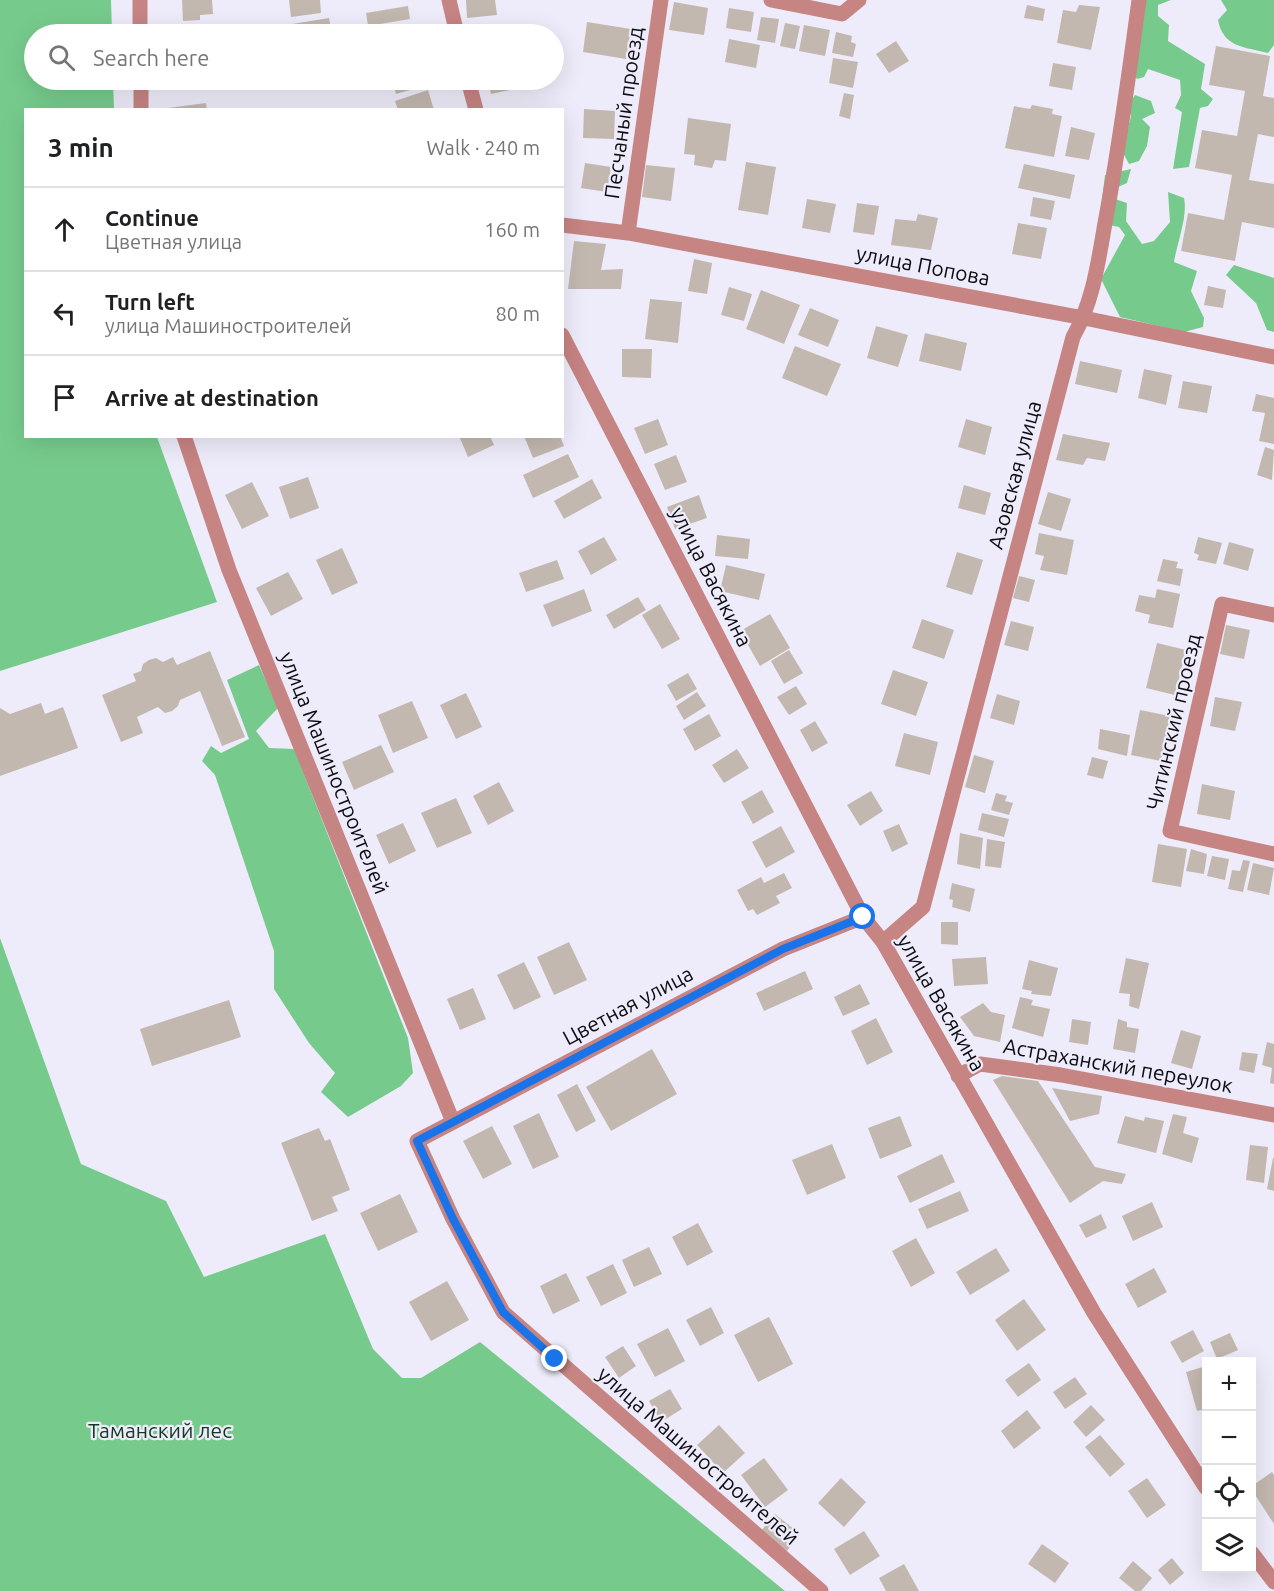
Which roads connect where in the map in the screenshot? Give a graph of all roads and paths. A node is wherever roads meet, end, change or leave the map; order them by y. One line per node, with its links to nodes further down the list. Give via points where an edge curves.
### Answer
1 (140, 0): 7 (street)
2 (448, 0): 8 (street)
3 (662, 0): 14 (street, Песчаный проезд)
4 (771, 0): 5 (street, via 842,14)
5 (860, 0)
6 (1139, 0): 15 (street, Азовская улица, via 1116,164)
7 (140, 24)
8 (454, 24)
9 (141, 90): 11 (street)
10 (471, 90): 12 (street)
11 (141, 108)
12 (475, 108)
13 (564, 225): 14 (street, улица Попова)
14 (628, 232): 15 (street, улица Попова)
15 (1084, 318): 17 (street, улица Попова); 22 (street, Азовская улица, via 1073,337 922,907)
16 (564, 340): 21 (street, улица Васякина)
17 (1274, 357)
18 (185, 438): 25 (street, улица Машиностроителей, via 229,570)
19 (1274, 615): 20 (street, Читинский проезд, via 1222,604 1170,831)
20 (1274, 854)
21 (863, 917): 22 (street, улица Васякина); 25 (street, Цветная улица, via 783,949)
22 (883, 942): 23 (street, улица Васякина)
23 (958, 1076): 24 (street, Астраханский переулок, via 980,1064 1061,1075); 27 (street, улица Васякина, via 1094,1313)
24 (1274, 1115)
25 (453, 1122): 26 (street, Цветная улица)
26 (417, 1141): 30 (street, улица Машиностроителей, via 503,1312)
27 (1202, 1482)
28 (1256, 1560): 29 (street)
29 (1274, 1582)
30 (821, 1591)

